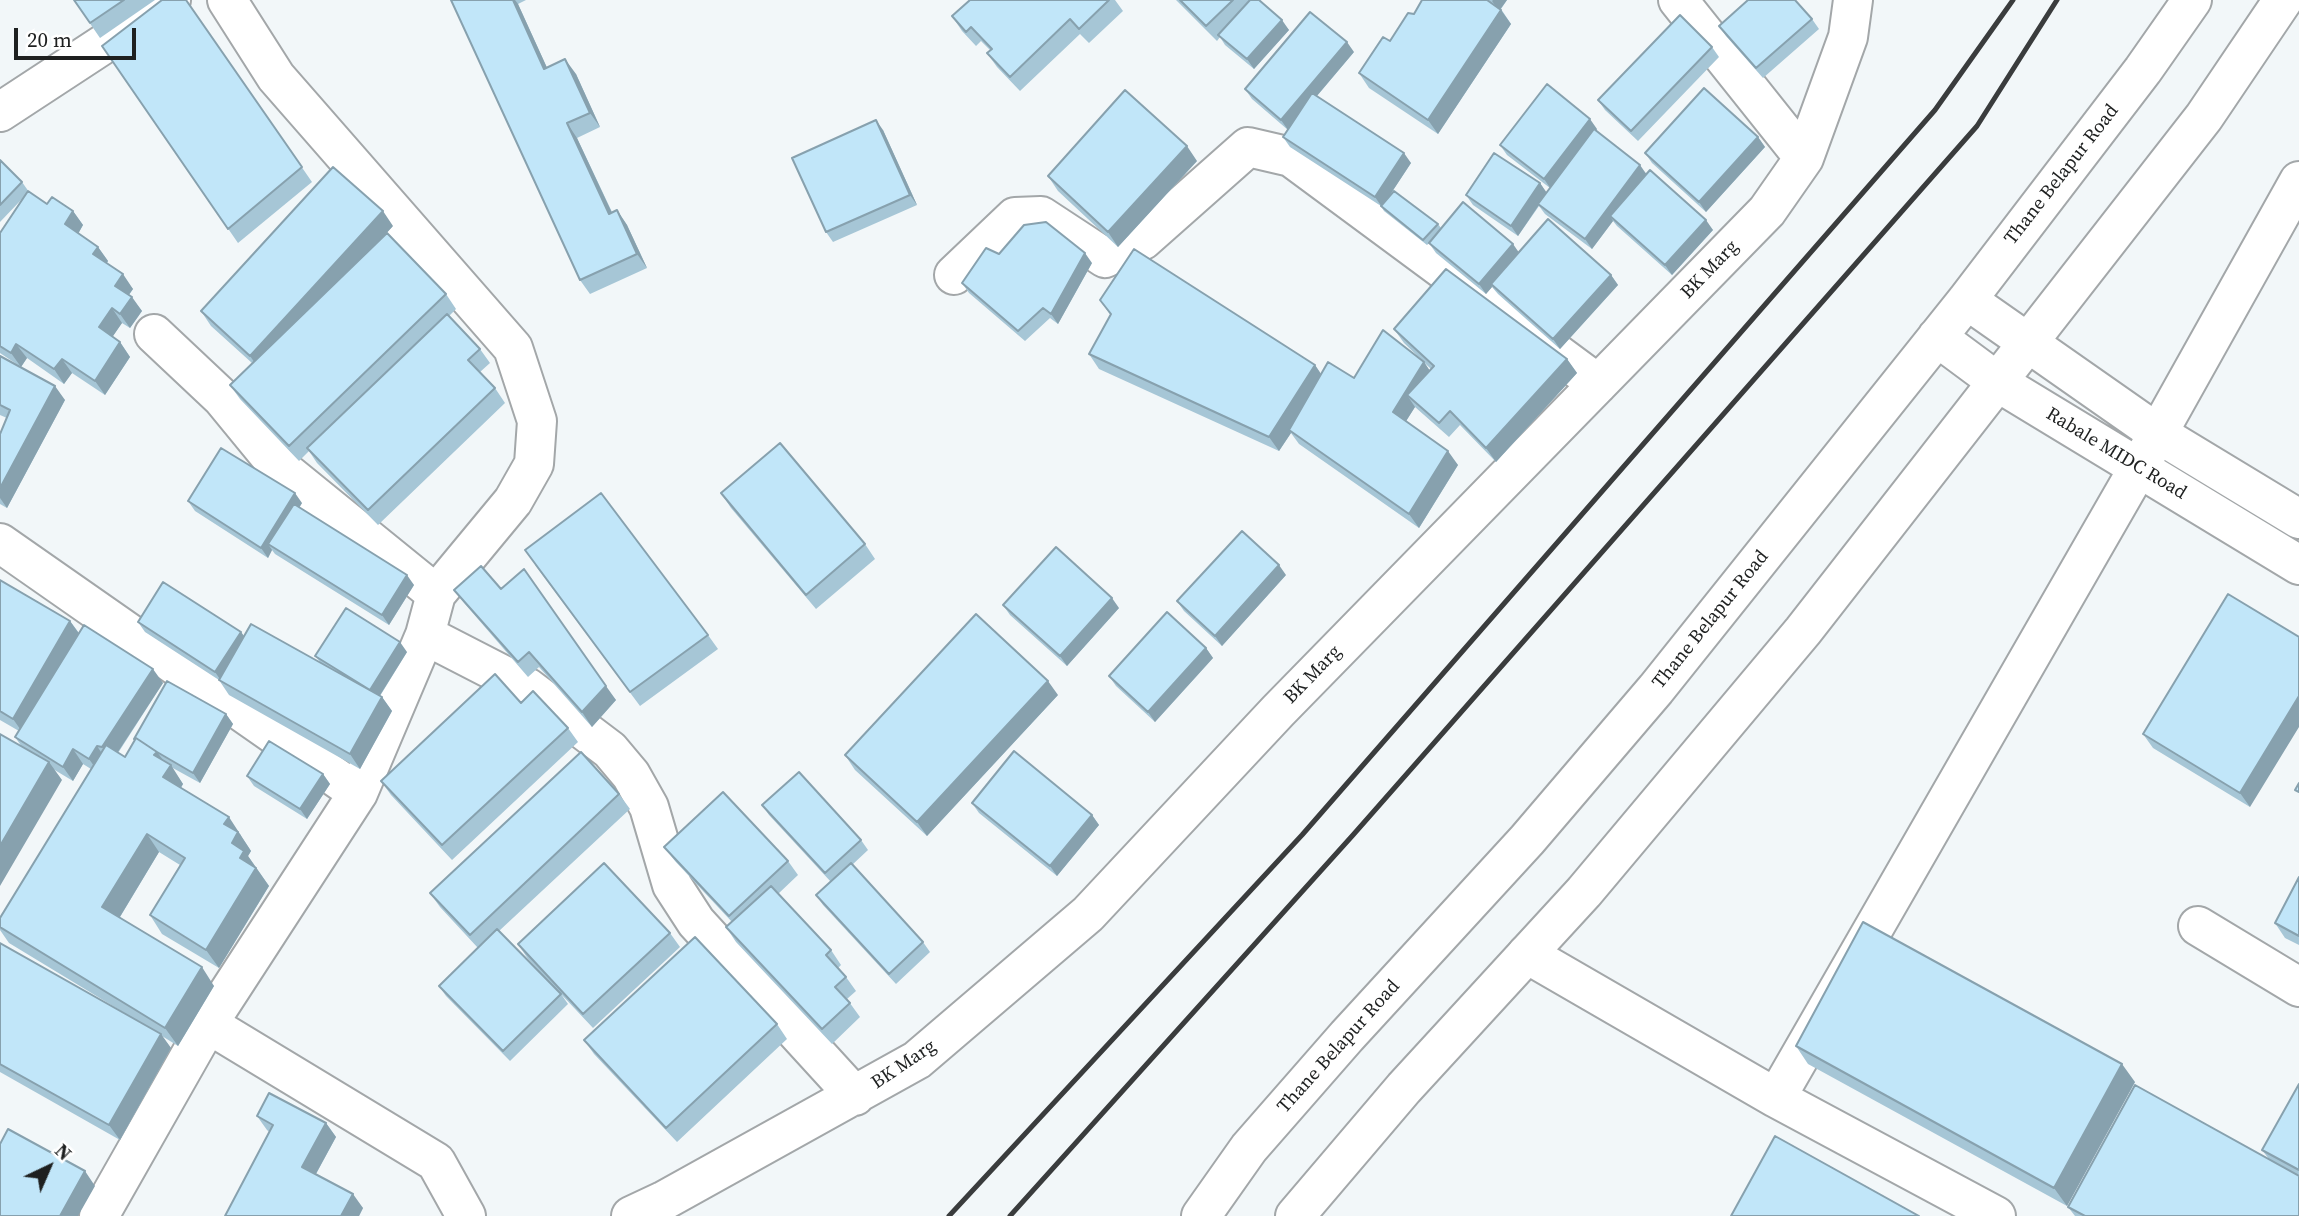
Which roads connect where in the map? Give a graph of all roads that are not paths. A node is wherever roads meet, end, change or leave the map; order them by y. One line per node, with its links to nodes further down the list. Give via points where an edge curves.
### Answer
1 (171, 0): 7 (street)
2 (227, 0): 22 (street, via 276,76 513,348 537,421 534,464 513,501)
3 (1678, 0): 8 (street)
4 (1853, 0): 8 (street, BK Marg, via 1848,37)
5 (2192, 0): 11 (street, Thane Belapur Road)
6 (2283, 0): 14 (street, via 2204,117)
7 (3, 106)
8 (1804, 158): 16 (street, BK Marg, via 1768,211)
9 (2299, 181): 17 (street)
10 (954, 275): 16 (street, via 1015,217 1041,216 1105,258 1143,240 1248,147 1291,157)
11 (1967, 300): 13 (street, Thane Belapur Road); 14 (street, Rabale MIDC Road)
12 (154, 334): 22 (street, via 222,398 277,465)
13 (1937, 337): 15 (street, Rabale MIDC Road); 34 (street, Thane Belapur Road, via 1657,689 1249,1148)
14 (2028, 346): 15 (street); 17 (street, Rabale MIDC Road)
15 (1999, 383): 18 (street, Rabale MIDC Road); 26 (street, via 1716,738)
16 (1598, 384): 29 (street, BK Marg, via 1278,711 1088,914 917,1060)
17 (2157, 433): 18 (street); 19 (street, Rabale MIDC Road)
18 (2139, 467): 21 (street, Rabale MIDC Road); 30 (street)
19 (2299, 519)
20 (0, 543): 24 (street)
21 (2299, 565)
22 (436, 594): 23 (street)
23 (425, 635): 24 (street); 29 (street, via 528,688 610,750 649,807 671,885 696,922)
24 (358, 793): 28 (street)
25 (2197, 926): 27 (street)
26 (1527, 954): 30 (street); 35 (street)
27 (2299, 987)
28 (208, 1024): 31 (street); 32 (street, via 436,1162)
29 (855, 1096): 33 (street, BK Marg)
30 (1776, 1098): 36 (street)
31 (99, 1216)
32 (466, 1216)
33 (631, 1216)
34 (1201, 1216)
35 (1295, 1216)
36 (1996, 1216)

